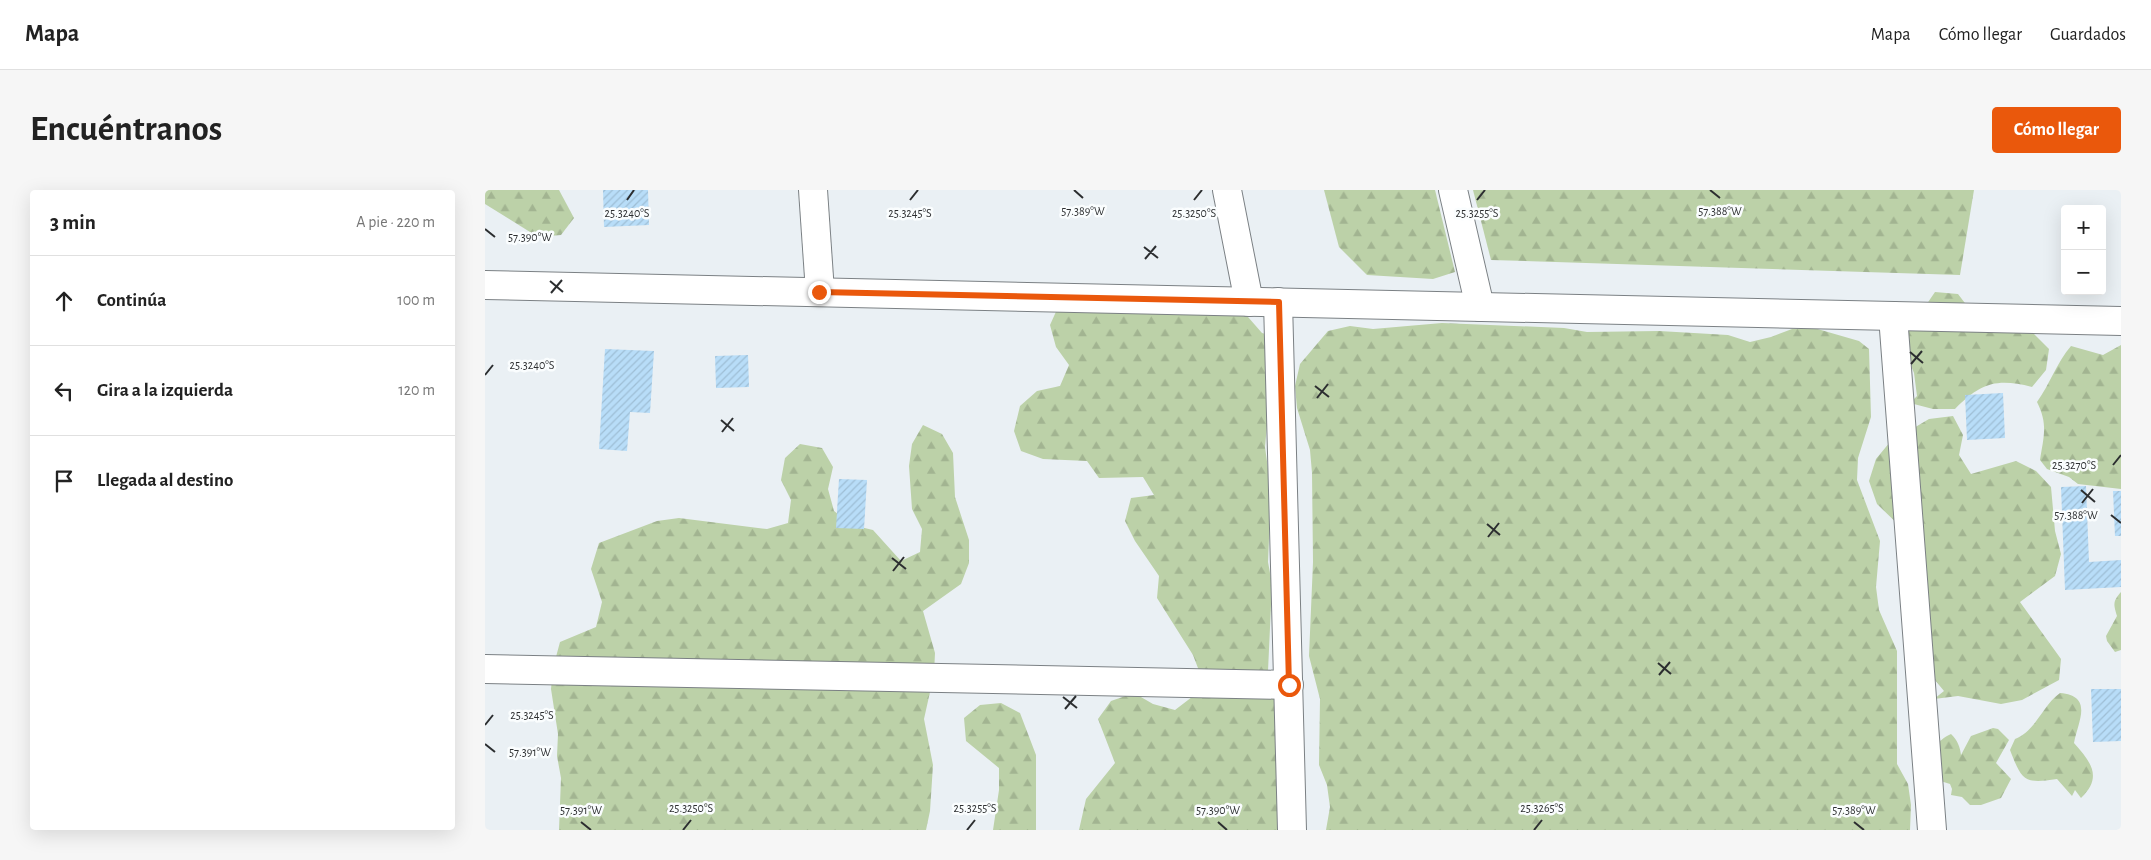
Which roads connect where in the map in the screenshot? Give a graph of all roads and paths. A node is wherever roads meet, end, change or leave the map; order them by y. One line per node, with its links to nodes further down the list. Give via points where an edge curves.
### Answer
1 (813, 190): 5 (street)
2 (1227, 190): 6 (street)
3 (1453, 190): 8 (street)
4 (485, 285): 5 (street)
5 (819, 292): 6 (street)
6 (1249, 302): 7 (street)
7 (1279, 302): 8 (street); 12 (street)
8 (1480, 306): 9 (street)
9 (1893, 316): 10 (street); 14 (street)
10 (2121, 321)
11 (485, 669): 12 (street)
12 (1289, 685): 13 (street)
13 (1292, 830)
14 (1932, 830)

